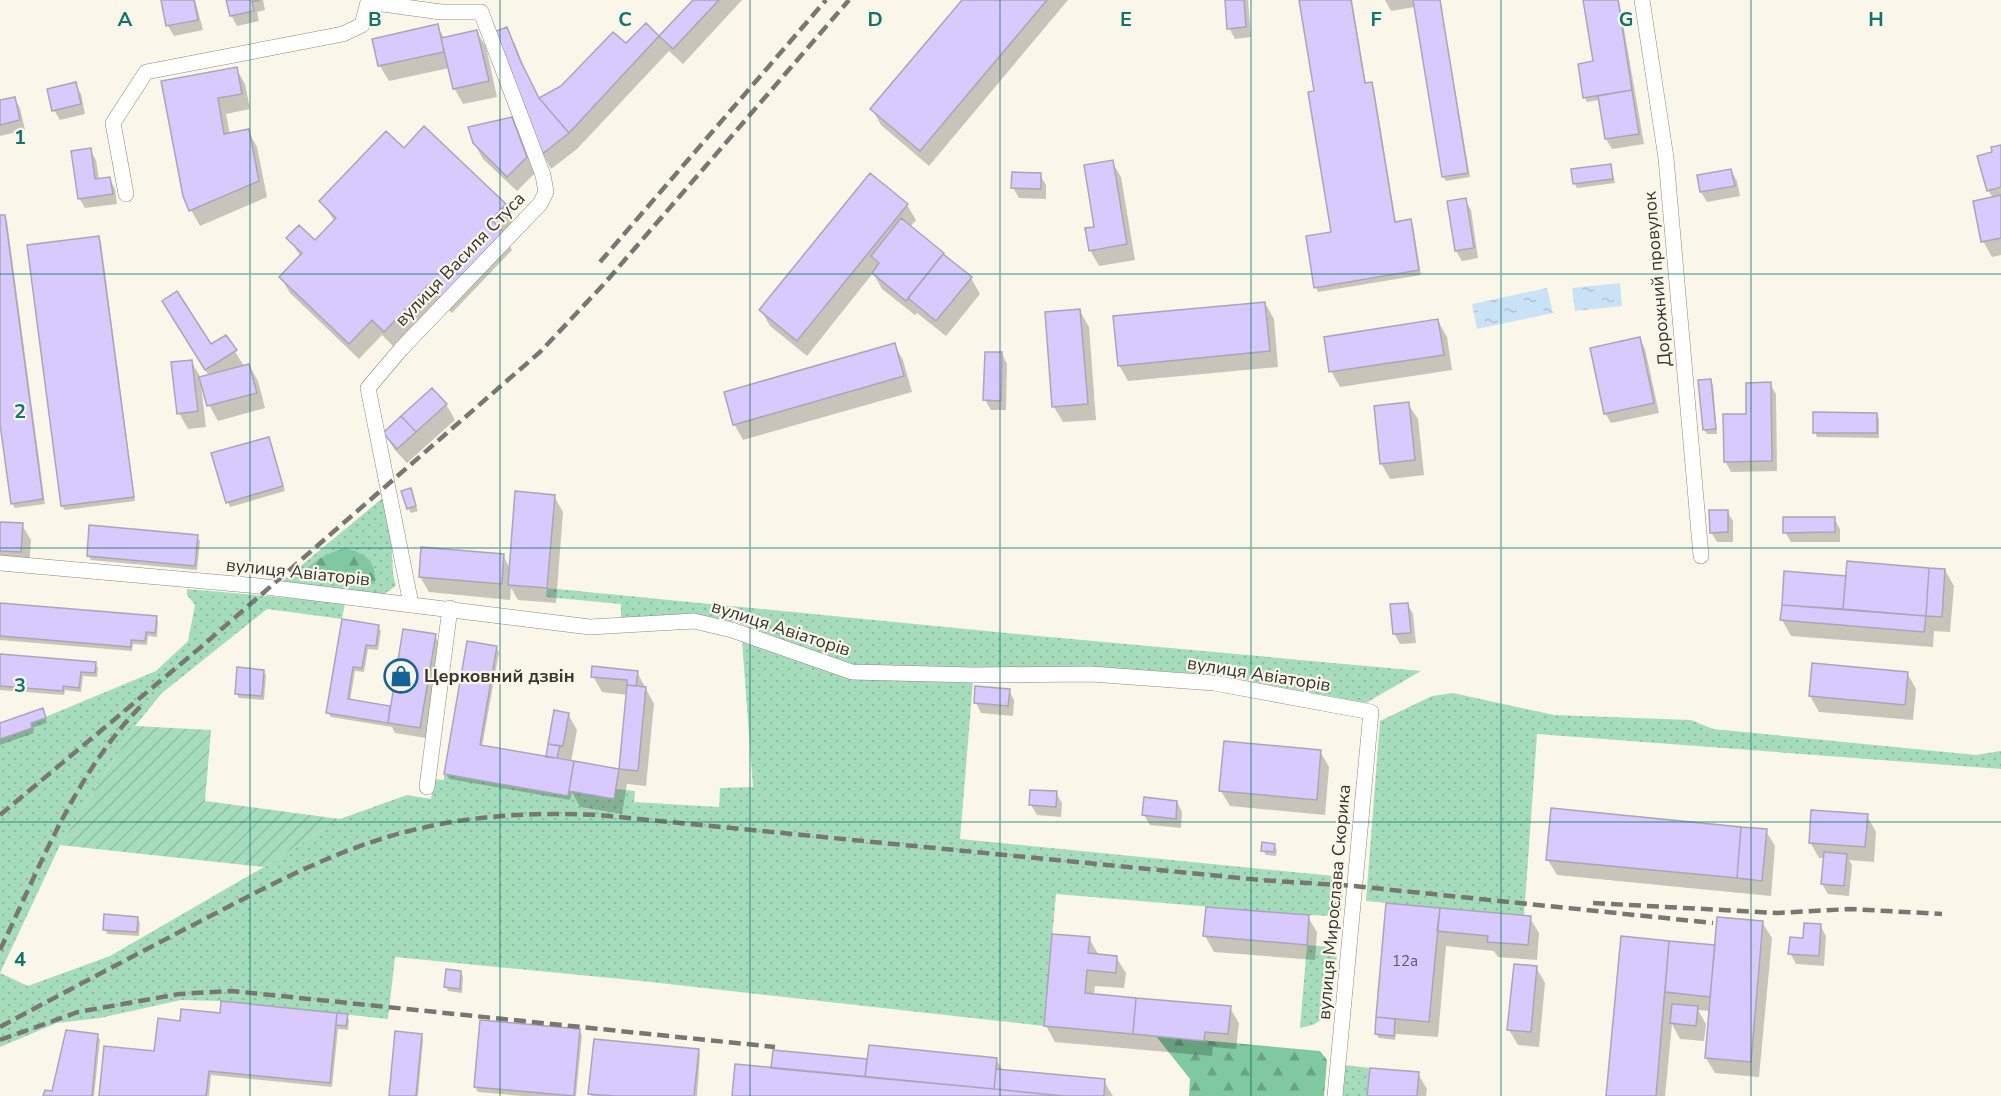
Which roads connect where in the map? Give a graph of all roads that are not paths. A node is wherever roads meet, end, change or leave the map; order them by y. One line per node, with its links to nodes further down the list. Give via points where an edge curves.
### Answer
1 (1642, 0): 4 (street, Дорожний провулок, via 1666,158)
2 (368, 1): 3 (street, вулиця Василя Стуса, via 362,25 343,34 146,72 113,123); 6 (street, вулиця Василя Стуса, via 441,12 481,12 546,192 540,204 368,388)
3 (126, 194)
4 (1701, 556)
5 (0, 563): 6 (street, вулиця Авіаторів)
6 (411, 604): 7 (street, вулиця Авіаторів)
7 (450, 608): 8 (street, вулиця Авіаторів, via 590,627 694,621 732,630 852,672 1091,674 1214,683); 9 (street)
8 (1371, 712): 10 (street, вулиця Мирослава Скорика)
9 (427, 787)
10 (1335, 1096)

